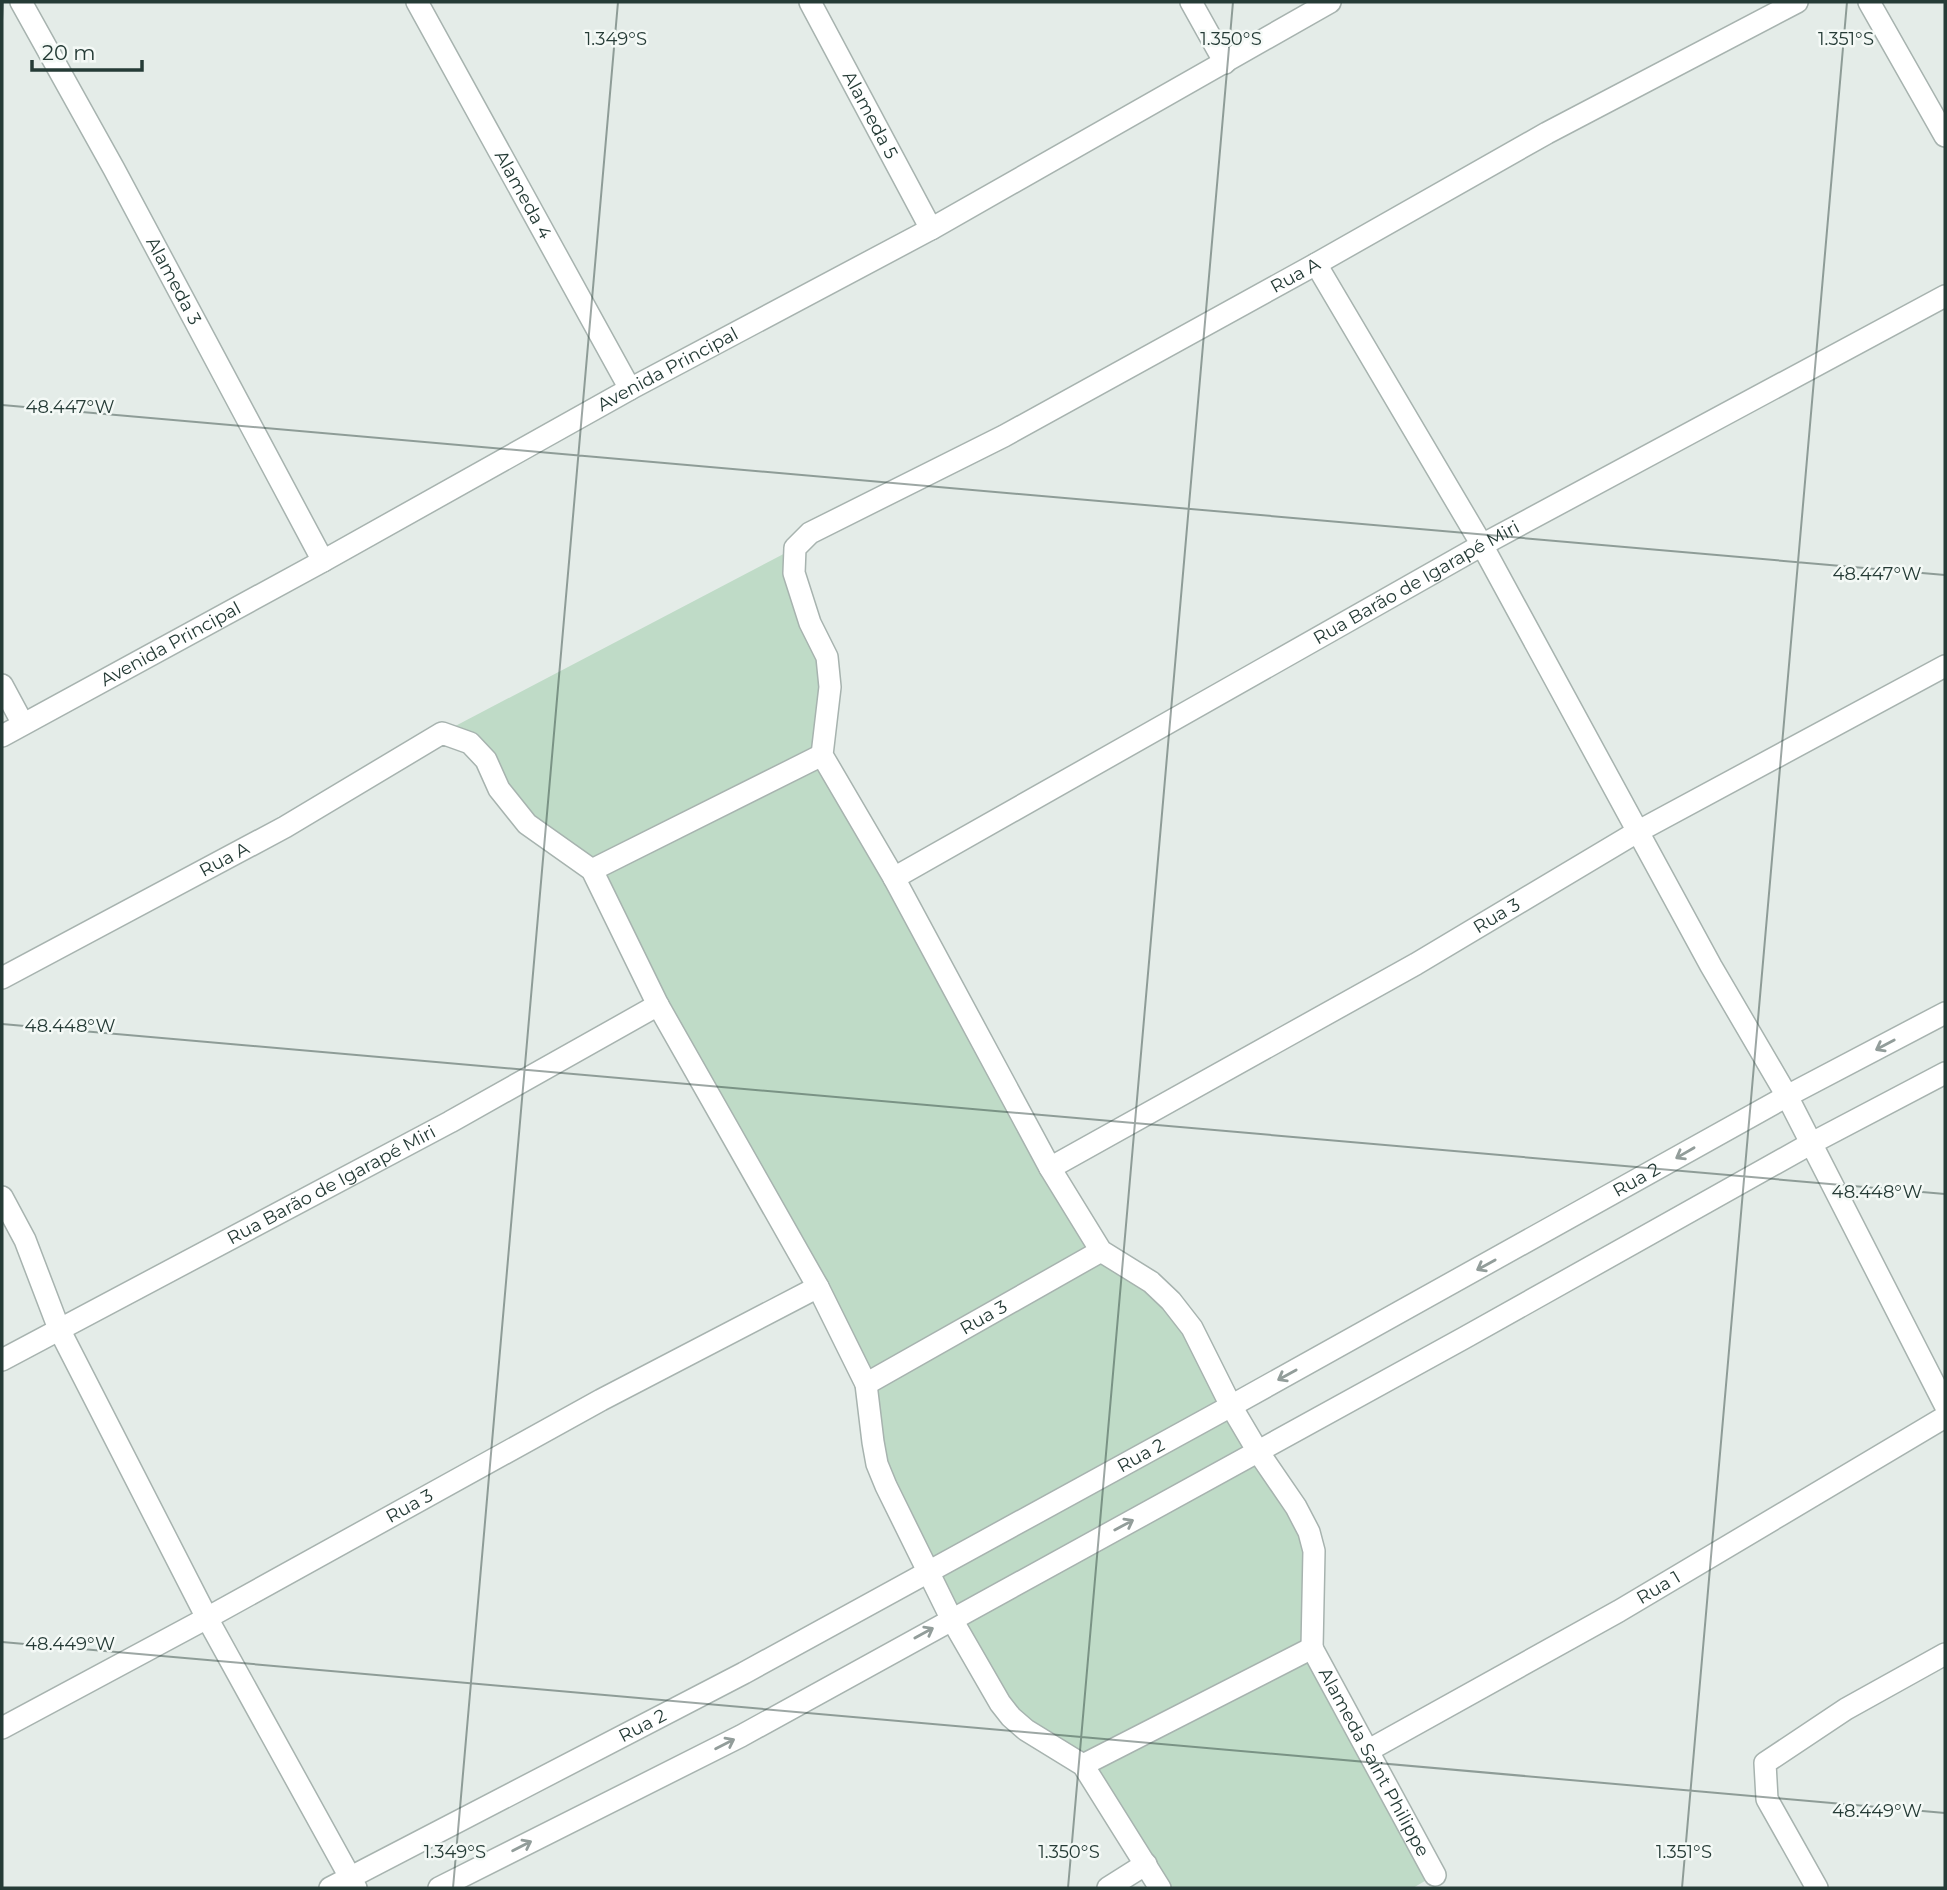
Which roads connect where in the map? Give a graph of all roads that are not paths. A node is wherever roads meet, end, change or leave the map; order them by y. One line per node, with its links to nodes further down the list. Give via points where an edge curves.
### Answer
1 (21, 2): 15 (street, Alameda 3)
2 (417, 2): 13 (street, Alameda 4)
3 (810, 2): 10 (street, Alameda 5)
4 (1191, 2): 8 (street)
5 (1330, 2): 8 (street, Avenida Principal)
6 (1797, 2): 11 (street, Rua A, via 1547,133)
7 (1869, 2): 9 (street)
8 (1225, 63): 10 (street, Avenida Principal)
9 (1945, 136)
10 (931, 229): 13 (street, Avenida Principal)
11 (1316, 264): 14 (street); 20 (street, Rua A, via 1004,436 810,533 795,548 794,573 827,657 830,687)
12 (1945, 296): 14 (street, Rua Barão de Igarapé Miri)
13 (630, 389): 15 (street, Avenida Principal)
14 (1482, 545): 21 (street); 23 (street, Rua Barão de Igarapé Miri)
15 (323, 561): 18 (street, Avenida Principal)
16 (1945, 666): 21 (street, Rua 3)
17 (2, 685): 18 (street)
18 (23, 724): 19 (street, Avenida Principal)
19 (2, 736)
20 (822, 755): 22 (street); 23 (street)
21 (1637, 832): 28 (street); 30 (street, Rua 3, via 1416,964)
22 (593, 870): 24 (street, Rua A, via 527,824 470,743 442,733 285,827); 25 (street)
23 (894, 878): 30 (street)
24 (2, 978)
25 (658, 1004): 33 (street); 34 (street, Rua Barão de Igarapé Miri, via 450,1122)
26 (1945, 1013): 28 (street, Rua 2, one-way to 28)
27 (1945, 1073): 29 (street)
28 (1787, 1096): 29 (street); 38 (street, Rua 2, one-way to 38)
29 (1810, 1144): 37 (street); 40 (street)
30 (1050, 1168): 32 (street)
31 (2, 1196): 34 (street, via 25,1240)
32 (1101, 1251): 36 (street, Rua 3); 38 (street, via 1152,1282 1171,1301 1192,1328)
33 (818, 1287): 36 (street); 42 (street, Rua 3, via 601,1400)
34 (59, 1329): 35 (street, Rua Barão de Igarapé Miri); 42 (street)
35 (2, 1360)
36 (866, 1384): 41 (street, via 877,1464)
37 (1945, 1405)
38 (1231, 1406): 40 (street); 41 (street, Rua 2)
39 (1945, 1417): 47 (street, Rua 1, via 1619,1611)
40 (1257, 1450): 43 (street, one-way to 40); 44 (street, via 1309,1532 1314,1551)
41 (928, 1573): 43 (street); 51 (street, Rua 2)
42 (207, 1618): 46 (street, Rua 3); 51 (street)
43 (951, 1618): 48 (street, via 1011,1717); 53 (street, one-way to 43, via 740,1736)
44 (1312, 1648): 47 (street, Alameda Saint Philippe); 48 (street)
45 (1945, 1654): 56 (street, via 1846,1709 1765,1763 1767,1799)
46 (2, 1728)
47 (1369, 1750): 50 (street, Alameda Saint Philippe)
48 (1083, 1765): 49 (street)
49 (1146, 1864): 54 (street); 55 (street)
50 (1435, 1875)
51 (353, 1883): 52 (street, Rua 2)
52 (330, 1888)
53 (439, 1888)
54 (1108, 1888)
55 (1160, 1888)
56 (1817, 1888)

